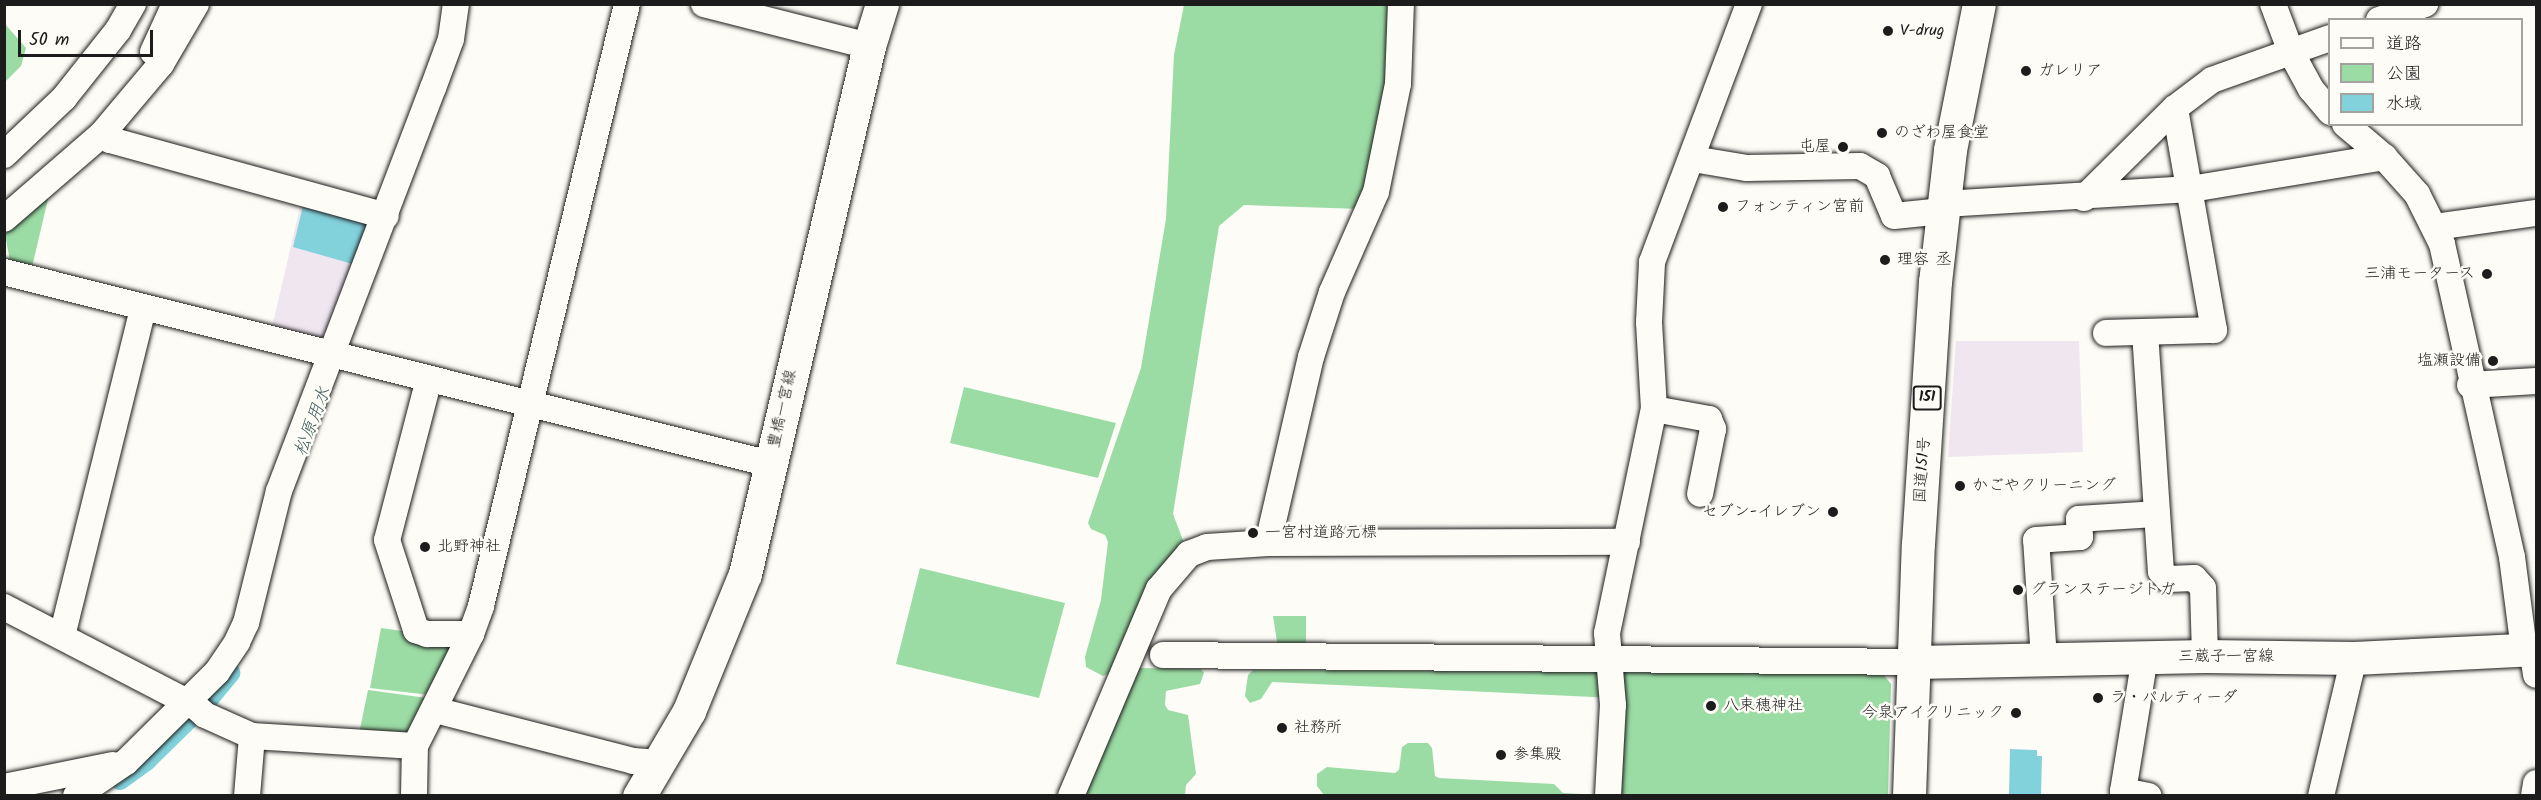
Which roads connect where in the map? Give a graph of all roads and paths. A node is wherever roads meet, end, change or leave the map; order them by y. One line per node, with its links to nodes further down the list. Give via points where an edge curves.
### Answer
1 (133, 4): 22 (street, via 118,30 64,98)
2 (175, 4): 17 (street, via 138,84)
3 (196, 4): 17 (street, via 161,64)
4 (456, 4): 29 (street, via 451,39)
5 (627, 4): 40 (street)
6 (704, 4): 15 (street)
7 (882, 4): 15 (main road, 豊橋一宮線)
8 (1401, 4): 46 (street, via 1398,84 1376,192 1332,292 1311,357)
9 (1749, 4): 24 (street)
10 (1979, 4): 27 (main road, 国道151号 / 151, via 1950,150)
11 (2273, 4): 16 (street)
12 (2425, 4): 13 (street)
13 (2385, 18)
14 (2328, 39): 16 (street)
15 (869, 46): 42 (main road, 豊橋一宮線)
16 (2291, 52): 18 (street, via 2212,80); 19 (street, via 2311,89)
17 (138, 94): 21 (street)
18 (2175, 108): 25 (street); 26 (street)
19 (2328, 110)
20 (2347, 126): 23 (street)
21 (102, 134): 29 (street, via 110,140); 30 (street)
22 (4, 155)
23 (2384, 157): 25 (street); 31 (street, via 2417,194)
24 (1693, 159): 27 (street, via 1747,168 1860,166 1877,176 1894,216); 41 (street, via 1659,236 1652,262 1649,322)
25 (2191, 189): 26 (street); 34 (street, via 2214,330)
26 (2084, 198): 27 (street)
27 (1943, 208): 57 (main road, 国道151号 / 151, via 1928,387)
28 (2536, 213): 31 (street)
29 (386, 216): 36 (street)
30 (4, 219)
31 (2435, 227): 39 (street, via 2458,311)
32 (4, 272): 33 (street)
33 (143, 309): 36 (street); 49 (street)
34 (2145, 332): 35 (street); 44 (street)
35 (2106, 333)
36 (332, 354): 37 (street); 58 (street, via 279,491 246,623)
37 (429, 379): 40 (street); 48 (street, via 387,540 416,630 427,634)
38 (2536, 381): 39 (street)
39 (2470, 385): 51 (street)
40 (530, 402): 42 (street); 48 (street)
41 (1654, 409): 43 (street, via 1709,419 1713,429); 45 (street)
42 (770, 464): 63 (main road, 豊橋一宮線, via 745,574 725,631)
43 (1700, 494)
44 (2157, 514): 52 (street, via 2161,571 2168,579 2194,578 2203,588); 56 (street, via 2079,519 2080,537 2036,540)
45 (1627, 542): 46 (street); 55 (street, via 1607,633)
46 (1268, 543): 70 (street, via 1207,547 1189,554 1173,569 1159,589 1136,639)
47 (4, 607): 49 (street)
48 (471, 634): 59 (street)
49 (62, 636): 58 (street)
50 (1163, 655): 55 (street)
51 (2532, 655): 54 (main road, 三蔵子一宮線)
52 (2205, 656): 53 (main road, 三蔵子一宮線); 54 (main road, 三蔵子一宮線)
53 (2145, 657): 56 (main road, 三蔵子一宮線); 73 (street, via 2123,791)
54 (2354, 658): 74 (street)
55 (1609, 659): 57 (street); 71 (street, via 1613,705)
56 (2044, 659): 57 (main road, 三蔵子一宮線)
57 (1915, 662): 72 (main road, 国道151号 / 151)
58 (195, 708): 60 (street); 62 (street)
59 (435, 710): 61 (street); 63 (street, via 633,761)
60 (252, 736): 61 (street); 67 (street)
61 (415, 746): 68 (street)
62 (126, 762): 65 (street); 66 (street)
63 (661, 763): 69 (main road, 豊橋一宮線)
64 (2536, 783): 75 (street)
65 (4, 787)
66 (76, 795)
67 (247, 795)
68 (414, 795)
69 (639, 795)
70 (1071, 795)
71 (1608, 795)
72 (1909, 795)
73 (2149, 795)
74 (2321, 795)
75 (2534, 795)

